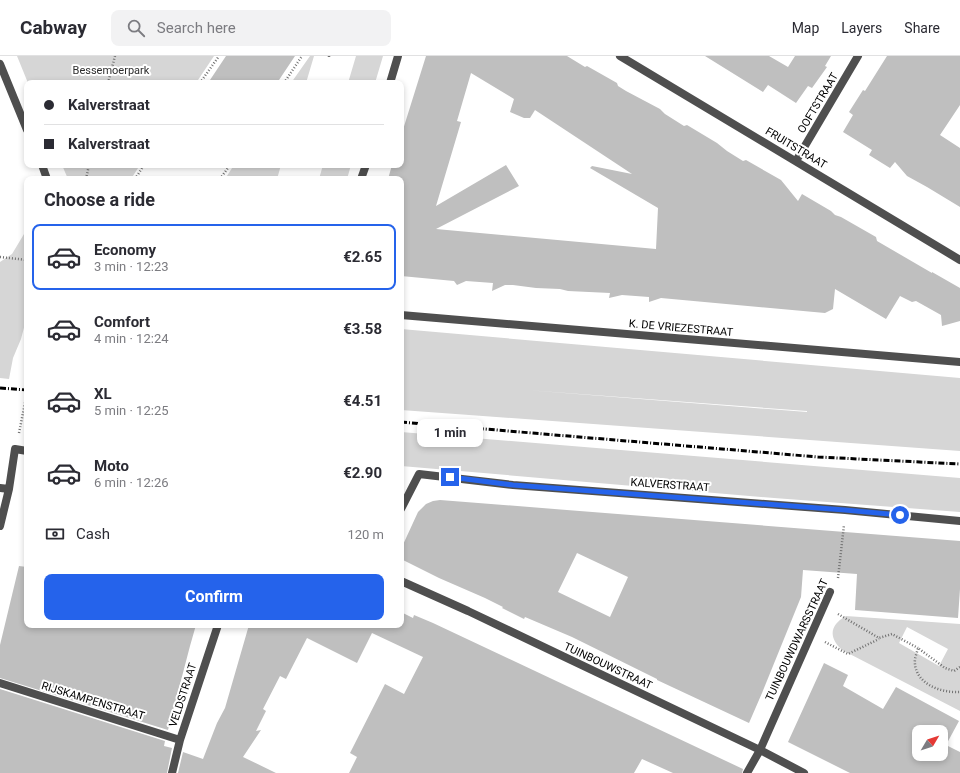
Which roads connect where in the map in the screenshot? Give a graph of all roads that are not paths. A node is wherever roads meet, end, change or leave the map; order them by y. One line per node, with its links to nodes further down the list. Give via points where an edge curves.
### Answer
1 (398, 56): 5 (street)
2 (620, 56): 7 (street, FRUITSTRAAT)
3 (858, 56): 7 (street, OOFTSTRAAT)
4 (0, 64): 6 (street)
5 (391, 80)
6 (24, 123)
7 (796, 161): 8 (street, FRUITSTRAAT)
8 (960, 260)
9 (404, 316): 10 (street, K. DE VRIEZESTRAAT)
10 (960, 362)
11 (24, 450): 13 (street, via 15,449)
12 (0, 488): 13 (street)
13 (9, 489): 16 (street)
14 (404, 503): 15 (street, KALVERSTRAAT, via 419,474 513,485)
15 (960, 521)
16 (0, 526)
17 (404, 582): 22 (street, TUINBOUWSTRAAT)
18 (830, 592): 22 (street, TUINBOUWDWARSSTRAAT)
19 (217, 628): 21 (street, VELDSTRAAT)
20 (0, 684): 21 (street, RIJSKAMPENSTRAAT)
21 (180, 740): 23 (street, VELDSTRAAT)
22 (760, 750): 24 (street, TUINBOUWDWARSSTRAAT); 25 (street, TUINBOUWSTRAAT)
23 (172, 773)
24 (747, 773)
25 (804, 773)

